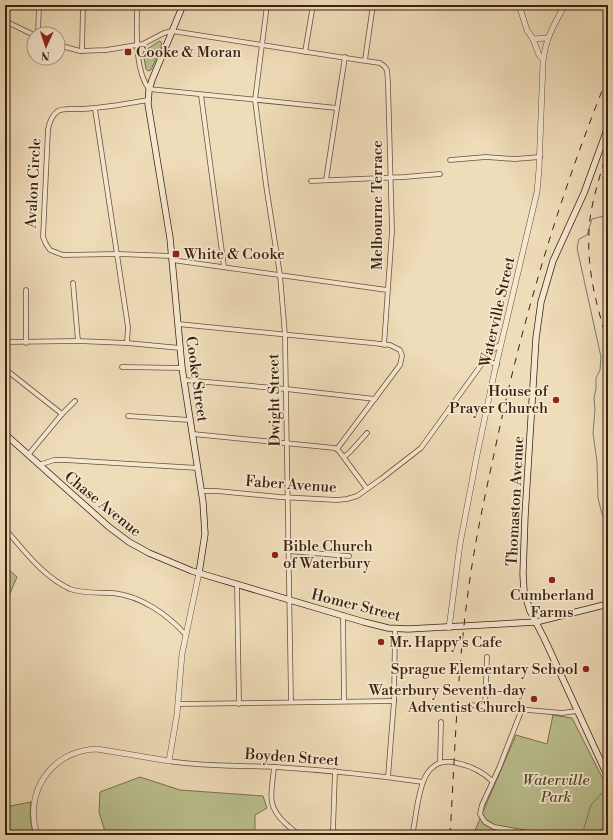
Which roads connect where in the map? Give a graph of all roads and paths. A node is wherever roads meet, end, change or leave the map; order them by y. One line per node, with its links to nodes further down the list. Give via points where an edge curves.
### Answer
1 (39, 5): 11 (street)
2 (83, 5): 19 (street)
3 (137, 5): 16 (street)
4 (183, 5): 13 (main road, Cooke Street)
5 (267, 5): 17 (street, Dwight Street)
6 (313, 5): 20 (street)
7 (373, 5): 23 (street)
8 (519, 5): 15 (street, via 527,30)
9 (565, 5): 14 (street, Waterville Street)
10 (5, 21): 12 (street)
11 (38, 26)
12 (26, 31)
13 (172, 31): 16 (street); 17 (street); 24 (main road, Cooke Street)
14 (547, 38): 15 (street); 22 (street, Waterville Street)
15 (533, 39): 22 (street)
16 (136, 45): 19 (street); 24 (street, via 144,82)
17 (261, 45): 20 (street); 27 (street, Dwight Street)
18 (66, 47): 19 (street)
19 (82, 51)
20 (305, 52): 21 (street)
21 (345, 58): 23 (street); 28 (street)
22 (543, 59): 31 (street, Waterville Street)
23 (365, 60): 34 (street, Melbourne Terrace, via 380,63 387,72)
24 (149, 89): 25 (street); 26 (main road, Cooke Street)
25 (201, 95): 27 (street); 39 (street)
26 (148, 100): 29 (street, Avalon Circle); 38 (main road, Cooke Street)
27 (255, 100): 28 (street); 40 (street, Dwight Street)
28 (337, 108): 35 (street)
29 (95, 109): 37 (street); 37 (street, Avalon Circle, via 58,111 50,122 43,237 50,250 63,255)
30 (608, 127): 85 (main road, Thomaston Avenue, via 584,193 550,268 537,327 523,574 525,596)
31 (540, 157): 32 (street); 50 (street, Waterville Street, via 536,198)
32 (450, 160)
33 (440, 174): 34 (street)
34 (391, 178): 35 (street); 43 (street, Melbourne Terrace, via 392,231)
35 (326, 180): 36 (street)
36 (311, 181)
37 (118, 254): 38 (street, Avalon Circle); 49 (street, via 128,327)
38 (172, 258): 39 (street, Avalon Circle); 44 (main road, Cooke Street)
39 (224, 267): 40 (street, Avalon Circle)
40 (280, 275): 43 (street, Avalon Circle); 45 (street, Dwight Street)
41 (73, 284): 46 (street)
42 (26, 290): 48 (street)
43 (388, 290): 51 (street, Melbourne Terrace)
44 (178, 324): 45 (street); 52 (main road, Cooke Street)
45 (285, 335): 51 (street); 59 (street, Dwight Street)
46 (78, 341): 48 (street); 49 (street)
47 (5, 342): 48 (street)
48 (26, 343)
49 (127, 343): 52 (street)
50 (501, 344): 53 (street, Faber Avenue); 54 (street, Waterville Street)
51 (384, 345): 60 (street, via 400,350 402,358 400,365)
52 (180, 348): 56 (main road, Cooke Street)
53 (485, 359): 54 (street); 74 (street, Faber Avenue, via 421,448)
54 (496, 365): 86 (street, Waterville Street, via 462,532)
55 (122, 367): 56 (street)
56 (182, 368): 58 (main road, Cooke Street)
57 (5, 369): 62 (street)
58 (184, 380): 59 (street); 64 (main road, Cooke Street)
59 (286, 389): 60 (street); 68 (street, Dwight Street)
60 (375, 399): 69 (street)
61 (75, 401): 62 (street)
62 (62, 414): 70 (street)
63 (128, 416): 64 (street)
64 (190, 420): 67 (main road, Cooke Street)
65 (367, 433): 71 (street)
66 (5, 434): 70 (main road, Chase Avenue)
67 (193, 434): 68 (street); 73 (main road, Cooke Street)
68 (288, 443): 69 (street); 76 (street, Dwight Street)
69 (337, 449): 71 (street)
70 (28, 455): 72 (main road, Chase Avenue)
71 (344, 457): 74 (street)
72 (39, 465): 73 (street, via 54,460 65,460); 80 (main road, Chase Avenue, via 129,542 161,559)
73 (198, 468): 75 (main road, Cooke Street)
74 (367, 490): 76 (street, Faber Avenue, via 345,500)
75 (202, 491): 76 (street, Faber Avenue); 80 (main road, Cooke Street, via 205,534)
76 (288, 498): 78 (street, Dwight Street)
77 (5, 529): 88 (street, via 44,572 58,583 72,590 127,595 142,601 176,623)
78 (288, 551): 79 (street); 82 (street, Dwight Street)
79 (349, 556)
80 (199, 573): 81 (main road, Homer Street); 88 (street, Cooke Street)
81 (237, 584): 82 (main road, Homer Street); 94 (street)
82 (290, 600): 84 (main road, Homer Street); 92 (street, Dwight Street)
83 (608, 604): 85 (main road, Homer Street)
84 (343, 615): 87 (main road, Homer Street); 90 (street)
85 (536, 622): 86 (main road, Homer Street); 98 (main road, Thomaston Avenue)
86 (449, 628): 87 (main road, Homer Street)
87 (395, 629): 91 (street)
88 (186, 635): 93 (street, Cooke Street, via 181,659)
89 (487, 657): 96 (street)
90 (344, 701): 91 (street); 92 (street)
91 (394, 701): 104 (street)
92 (291, 702): 94 (street)
93 (178, 704): 94 (street); 100 (street, Cooke Street)
94 (239, 704)
95 (469, 705): 96 (street)
96 (485, 706): 97 (street)
97 (522, 709): 98 (street, via 562,713); 106 (street)
98 (577, 711): 105 (main road, Thomaston Avenue)
99 (441, 722): 101 (street)
100 (169, 761): 102 (street, Boyden Street); 110 (street, Boyden Street, via 97,749 69,756 48,771 37,791 33,814)
101 (440, 762): 106 (street, via 451,761 466,766 484,774); 107 (street, via 425,776)
102 (274, 767): 103 (street, Boyden Street); 111 (street, via 271,800 273,808 297,834)
103 (335, 771): 104 (street, Boyden Street); 108 (street)
104 (388, 777): 107 (street, Boyden Street)
105 (608, 777)
106 (492, 781): 115 (street, via 481,809 483,820 494,827)
107 (423, 782): 114 (street)
108 (333, 830): 112 (street); 113 (street)
109 (608, 832): 116 (street)
110 (37, 835)
111 (302, 835)
112 (330, 835)
113 (339, 835)
114 (412, 835)
115 (539, 835)
116 (599, 835)

